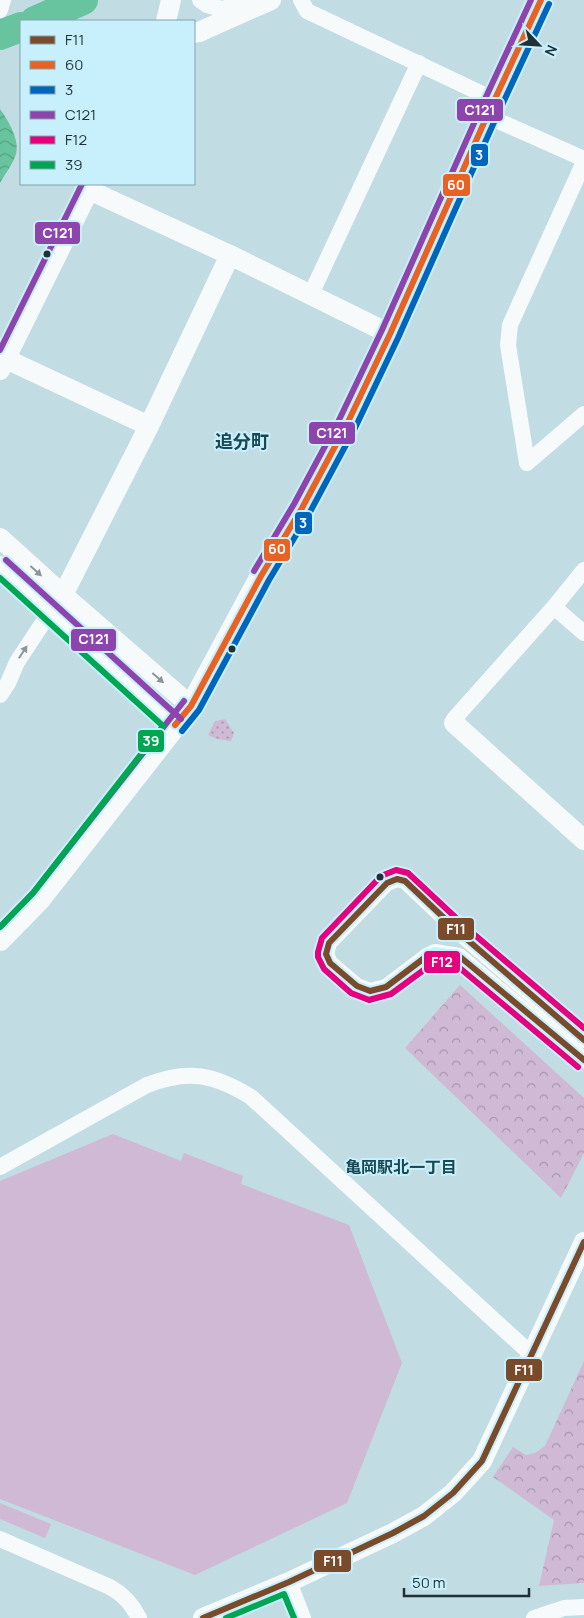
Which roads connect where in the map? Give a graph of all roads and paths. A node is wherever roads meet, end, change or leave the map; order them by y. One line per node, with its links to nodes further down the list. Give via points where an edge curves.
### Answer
1 (4, 0): 7 (street)
2 (171, 0): 8 (street)
3 (200, 0): 6 (street, via 222,9)
4 (301, 0): 10 (street, via 307,11)
5 (541, 0): 11 (main road)
6 (263, 4): 9 (street)
7 (0, 10)
8 (166, 20)
9 (195, 33)
10 (419, 63): 11 (street); 15 (street)
11 (491, 108): 12 (street); 16 (main road)
12 (584, 160): 18 (street, via 510,325 508,345 527,463)
13 (90, 187): 14 (street); 17 (street)
14 (230, 255): 15 (street); 19 (street)
15 (311, 294): 16 (street)
16 (390, 334): 28 (main road, via 347,424)
17 (3, 364): 19 (street)
18 (584, 414)
19 (149, 426): 23 (street)
20 (0, 538): 23 (street, one-way to 23)
21 (0, 566): 25 (street)
22 (584, 570): 24 (street)
23 (64, 596): 25 (street); 28 (street, one-way to 28)
24 (554, 607): 26 (street); 29 (street, via 454,719)
25 (50, 612): 27 (street, one-way to 25); 30 (street)
26 (584, 633)
27 (0, 695)
28 (191, 706): 30 (main road)
29 (454, 723): 31 (street)
30 (176, 726): 32 (main road, via 40,899)
31 (584, 840)
32 (0, 940)
33 (584, 1040): 34 (street, via 463,936 405,881 396,879 388,882 330,943 326,954 330,963 357,986 370,991 386,987 435,952 459,956)
34 (584, 1060)
35 (0, 1168): 37 (street, via 164,1078 198,1075 216,1080 251,1097)
36 (584, 1242): 37 (street)
37 (532, 1355): 39 (street, via 482,1461 453,1493 424,1516 393,1533)
38 (0, 1539): 41 (street, via 110,1587 124,1595)
39 (289, 1582): 42 (street); 43 (street)
40 (584, 1607): 44 (street, via 564,1608)
41 (139, 1618)
42 (203, 1618)
43 (303, 1618)
44 (534, 1618)

